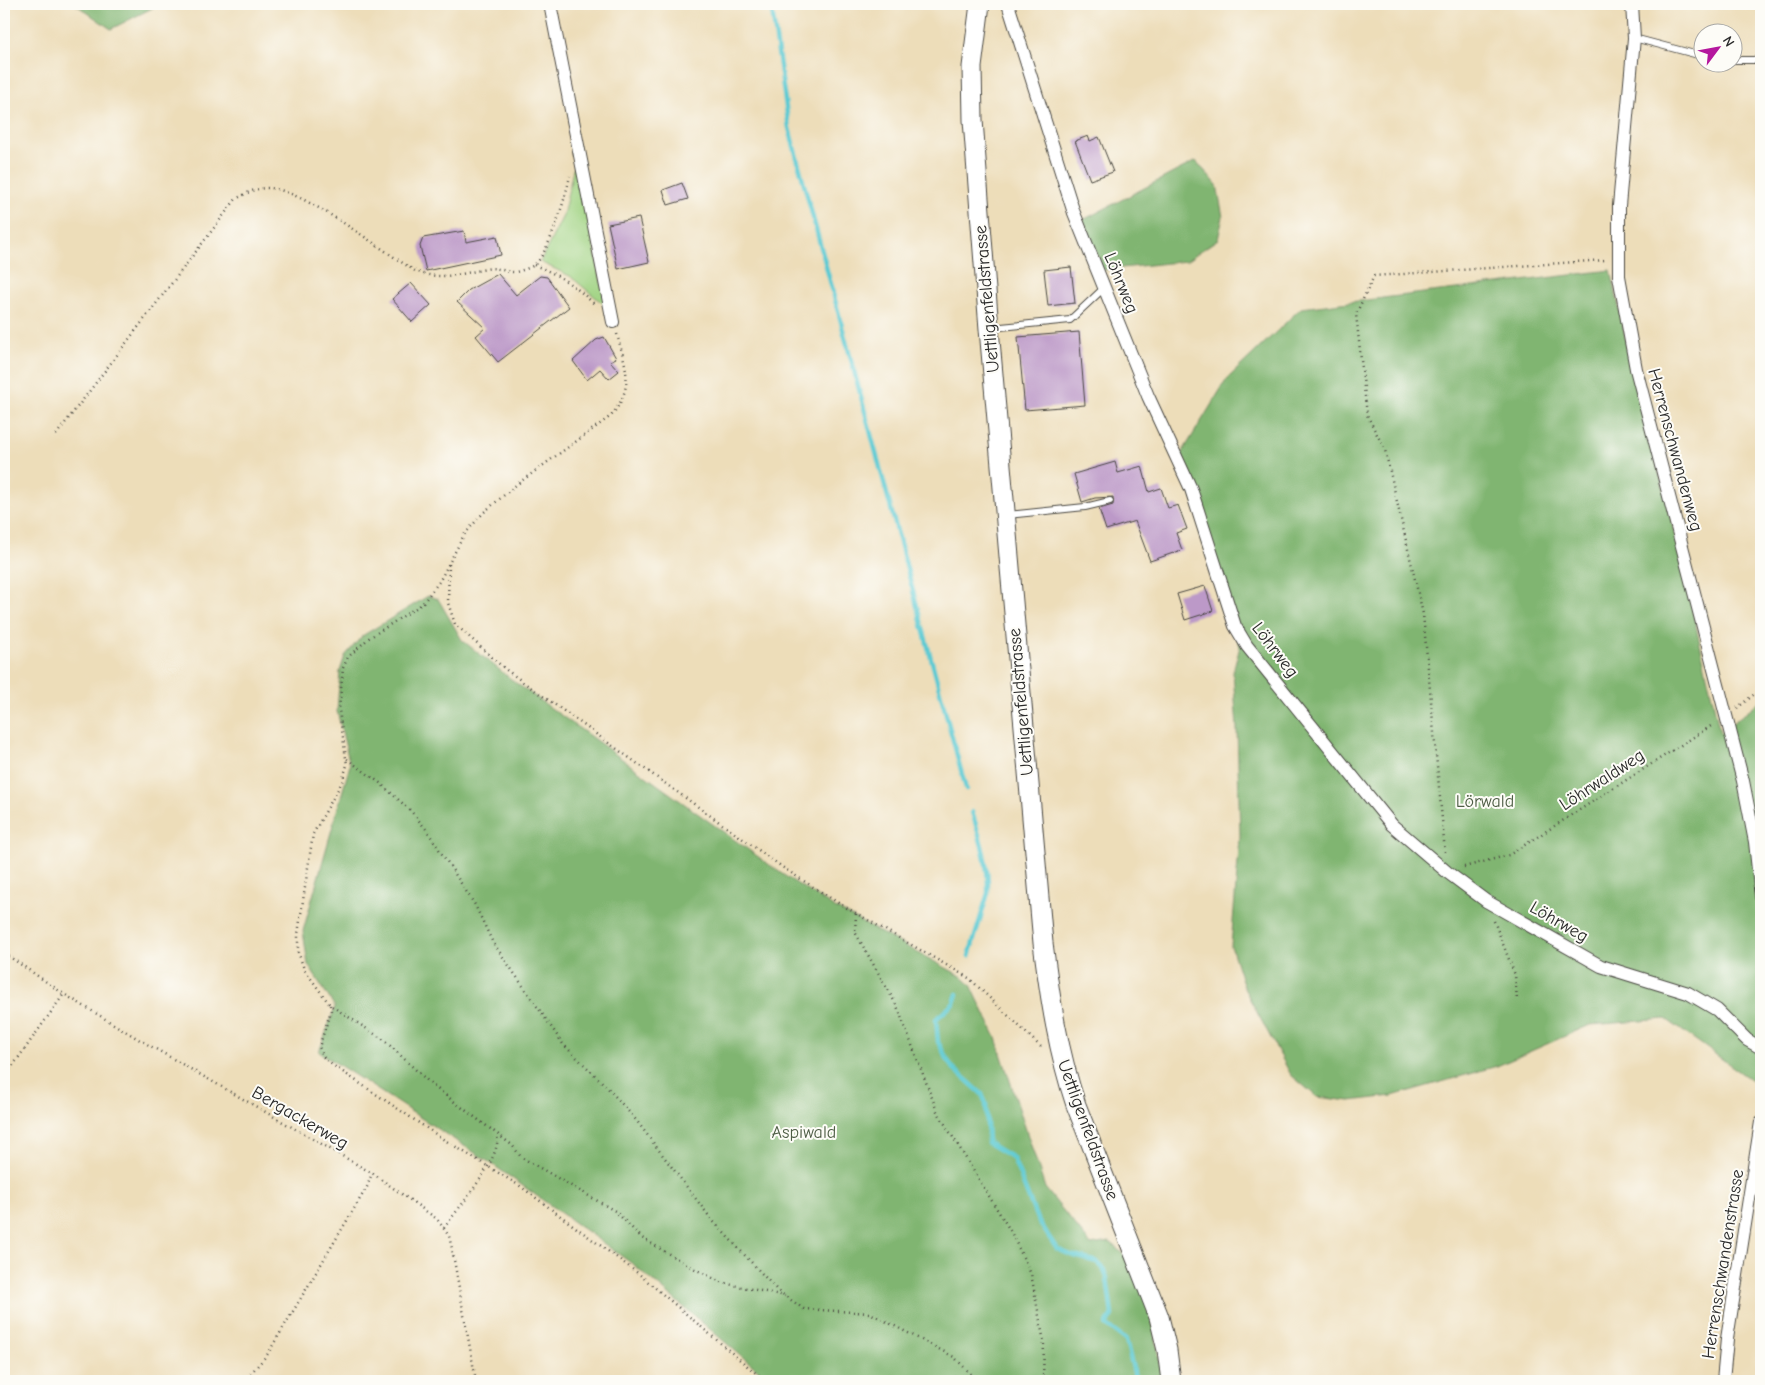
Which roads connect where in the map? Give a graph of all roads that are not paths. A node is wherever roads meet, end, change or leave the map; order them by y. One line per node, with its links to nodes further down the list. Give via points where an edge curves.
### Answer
1 (550, 4): 10 (street)
2 (980, 4): 11 (main road, Uettligenfeldstrasse, via 972,67 972,120)
3 (1008, 4): 9 (street, Löhrweg, via 1074,213)
4 (1632, 4): 5 (street, Herrenschwandenweg)
5 (1634, 38): 6 (lane); 14 (street, Herrenschwandenweg, via 1620,206 1618,259 1622,294 1636,369 1743,781 1755,842)
6 (1692, 53)
7 (1742, 60): 8 (lane)
8 (1761, 60)
9 (1104, 288): 11 (lane, via 1070,320); 15 (street, Löhrweg, via 1148,396 1191,489 1236,626 1247,646 1392,825 1486,901 1601,966 1688,993 1717,1010 1747,1040)
10 (613, 322)
11 (988, 328): 13 (main road, Uettligenfeldstrasse)
12 (1110, 501): 13 (lane)
13 (1005, 516): 17 (main road, Uettligenfeldstrasse, via 1052,1013 1064,1070 1076,1105 1157,1308)
14 (1761, 897)
15 (1761, 1048)
16 (1761, 1122): 18 (street, Herrenschwandenstrasse)
17 (1171, 1381)
18 (1723, 1381)

